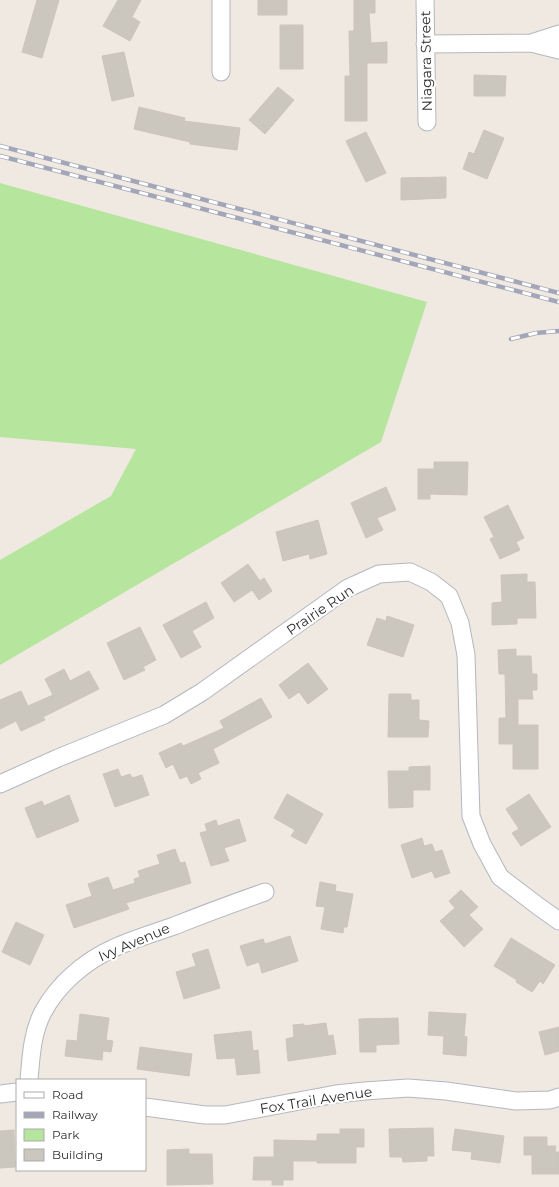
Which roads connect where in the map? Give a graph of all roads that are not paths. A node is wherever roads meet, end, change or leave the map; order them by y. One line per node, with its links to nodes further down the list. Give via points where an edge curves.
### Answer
1 (221, 0): 7 (street)
2 (425, 0): 5 (street, Niagara Street)
3 (559, 34): 4 (street)
4 (530, 43): 5 (street); 6 (street)
5 (425, 44): 8 (street, Niagara Street)
6 (559, 50)
7 (221, 72)
8 (427, 122)
9 (0, 784): 11 (street, Prairie Run, via 164,714 202,692 348,588 379,574 410,572 431,582 449,596 460,623 466,655 471,816 482,844 500,877)
10 (265, 892): 12 (street, Ivy Avenue, via 114,948 88,962 70,977 43,1012 35,1032)
11 (559, 921)
12 (29, 1079)
13 (16, 1092): 14 (street)
14 (0, 1094)
15 (559, 1097): 16 (street, Fox Trail Avenue, via 550,1100 516,1100 408,1088 336,1094 225,1115)
16 (146, 1107)

